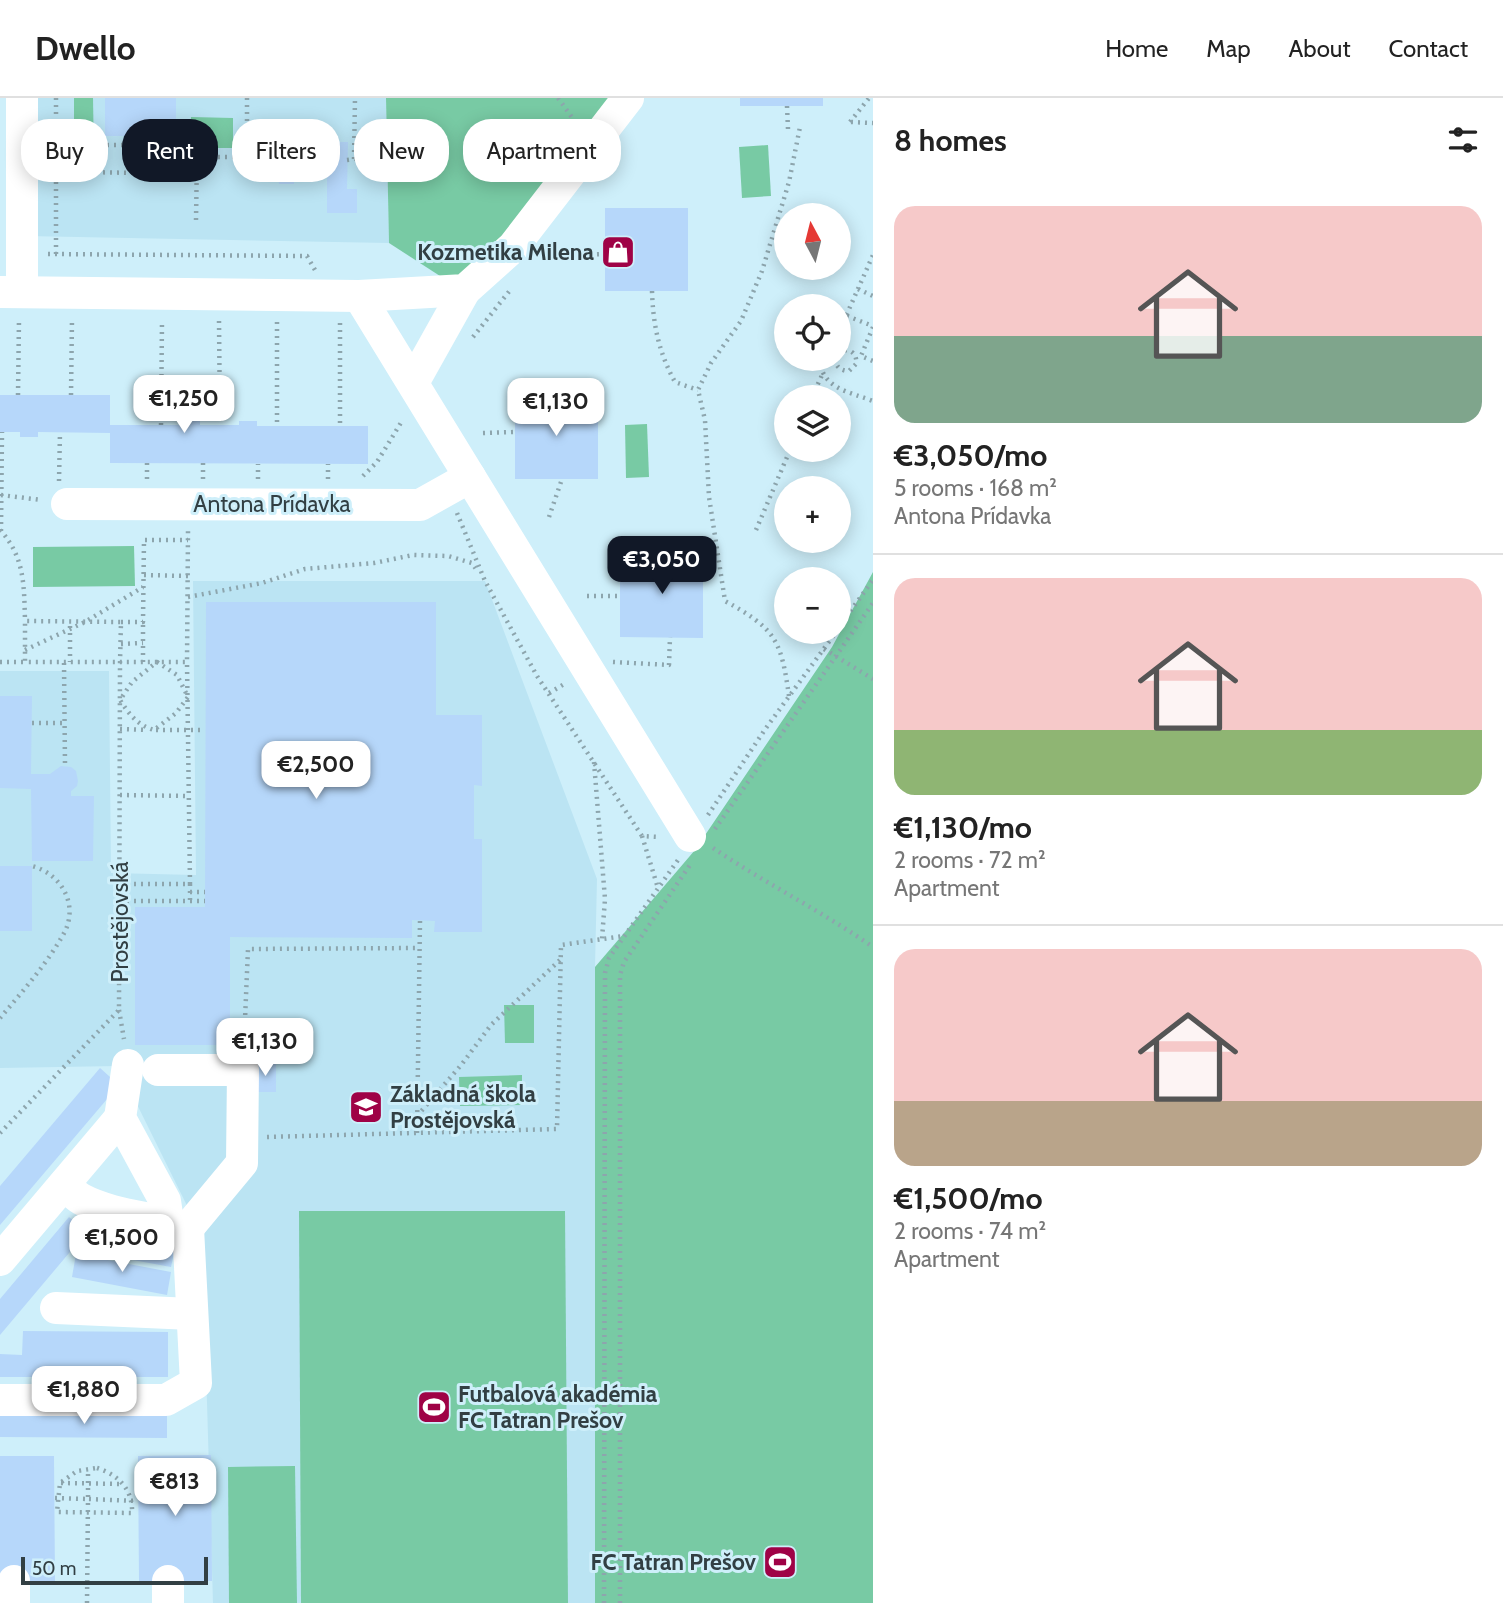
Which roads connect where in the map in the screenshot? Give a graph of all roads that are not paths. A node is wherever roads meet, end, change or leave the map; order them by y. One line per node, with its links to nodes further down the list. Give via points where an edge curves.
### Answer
1 (22, 98): 5 (street)
2 (628, 98): 3 (street, via 513,247)
3 (465, 290): 4 (street); 6 (street)
4 (359, 296): 5 (street); 6 (street)
5 (14, 301)
6 (413, 383): 7 (street)
7 (470, 477): 8 (street, Antona Prídavka, via 420,505); 9 (street, via 671,807)
8 (62, 503)
9 (698, 841)
10 (120, 1118): 11 (street); 12 (street); 12 (street, via 143,1067 243,1070 242,1163)
11 (64, 1185): 12 (street, via 81,1199); 13 (street)
12 (178, 1225): 15 (street)
13 (0, 1260)
14 (56, 1308): 15 (street)
15 (192, 1314): 16 (street, via 196,1383 166,1400)
16 (0, 1400)

